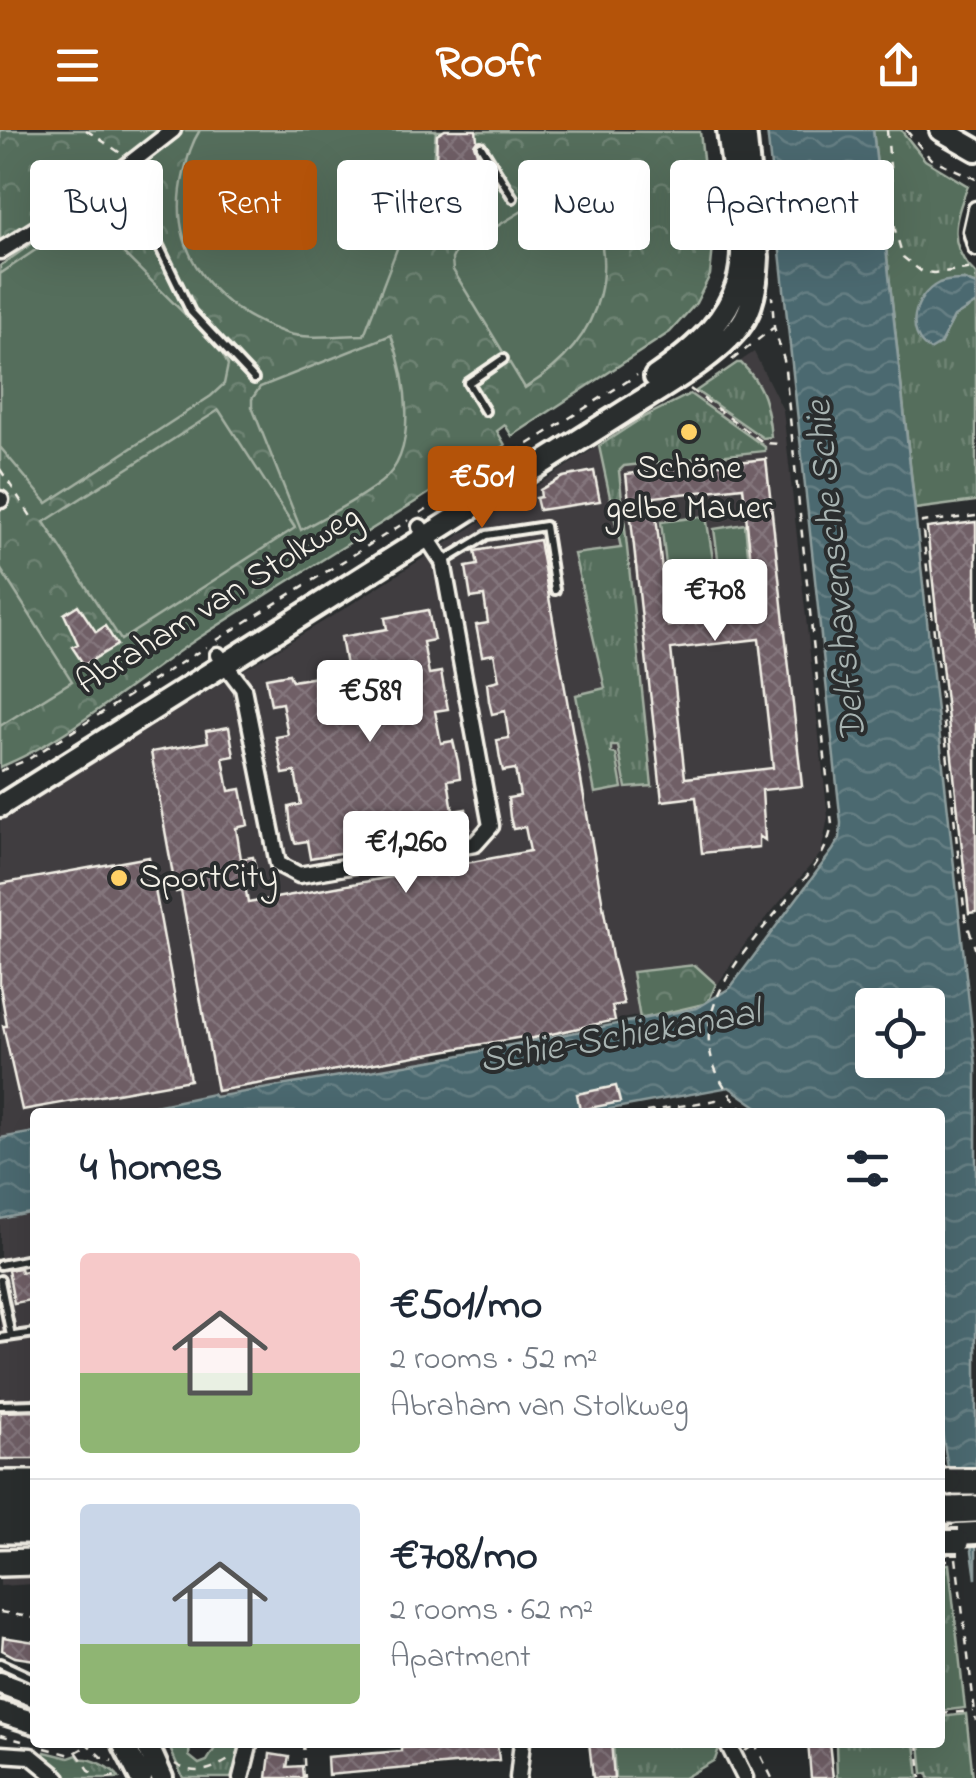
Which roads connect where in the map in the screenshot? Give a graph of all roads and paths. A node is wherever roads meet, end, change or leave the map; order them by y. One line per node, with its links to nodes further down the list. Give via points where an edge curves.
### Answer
1 (86, 130): 10 (path)
2 (172, 130): 10 (street)
3 (728, 130): 32 (street, Abraham van Stolkweg, via 744,256 737,291 717,325 623,400)
4 (745, 130): 32 (street, Abraham van Stolkweg, via 758,257 742,324 689,370)
5 (886, 130): 14 (path)
6 (906, 130): 11 (path, via 930,158)
7 (941, 130): 9 (street)
8 (482, 146): 12 (lane)
9 (976, 150)
10 (132, 160)
11 (976, 179)
12 (514, 198)
13 (976, 208): 16 (street)
14 (896, 230): 21 (path, via 903,258 922,272)
15 (30, 232): 19 (street)
16 (976, 248)
17 (161, 250): 25 (lane, via 191,312)
18 (724, 250): 20 (path)
19 (0, 251)
20 (725, 257)
21 (976, 268)
22 (774, 327): 42 (path, via 784,360 832,825 814,868 723,980 711,1008 713,1067)
23 (504, 359): 27 (lane, via 468,384)
24 (640, 373): 36 (path, Abraham van Stolkweg)
25 (254, 379)
26 (689, 388): 28 (path, via 764,443)
27 (485, 411)
28 (781, 444)
29 (0, 468): 31 (path)
30 (976, 516): 39 (path, via 922,522 966,917)
31 (34, 521)
32 (424, 532): 33 (street, Abraham van Stolkweg); 35 (street, Abraham van Stolkweg)
33 (443, 562): 34 (lane, via 487,535 545,526); 35 (street, Abraham van Stolkweg, via 491,826 476,844 299,875 282,868 242,688)
34 (555, 590)
35 (221, 660): 37 (street, Abraham van Stolkweg); 38 (street, Abraham van Stolkweg)
36 (0, 771)
37 (0, 791)
38 (0, 806)
39 (976, 951)
40 (669, 1108): 41 (path, via 716,1100)
41 (726, 1108)
42 (741, 1108)
43 (30, 1259): 44 (lane)
44 (0, 1265)
45 (0, 1280): 47 (lane)
46 (30, 1334): 47 (lane)
47 (11, 1336): 48 (lane)
48 (0, 1338)
49 (30, 1404): 50 (lane)
50 (0, 1405)
51 (976, 1482): 52 (highway)
52 (945, 1483)
53 (0, 1484): 54 (highway)
54 (30, 1484)
55 (30, 1506): 56 (highway)
56 (0, 1507)
57 (976, 1509): 58 (highway, bridge)
58 (945, 1510)
59 (0, 1530): 60 (highway)
60 (30, 1530)
61 (976, 1537): 62 (street, bridge)
62 (945, 1538)
63 (945, 1560): 72 (path, via 957,1560)
64 (30, 1562): 65 (highway)
65 (0, 1563)
66 (0, 1612): 67 (path)
67 (30, 1617)
68 (0, 1663): 69 (lane)
69 (30, 1677)
70 (0, 1683): 71 (street)
71 (30, 1694)
72 (975, 1711): 74 (path); 75 (path)
73 (0, 1712): 76 (street)
74 (945, 1714)
75 (976, 1721)
76 (30, 1732)
77 (30, 1733): 78 (path)
78 (0, 1735)
79 (44, 1748): 89 (path)
80 (84, 1748): 89 (path)
81 (125, 1748): 93 (street)
82 (151, 1748): 92 (street)
83 (249, 1748): 97 (street)
84 (303, 1748): 98 (path)
85 (521, 1748): 99 (street)
86 (731, 1748): 100 (street)
87 (757, 1748): 101 (path)
88 (919, 1748): 102 (path)
89 (77, 1752): 95 (path)
90 (0, 1754): 94 (street, via 31,1756)
91 (235, 1756): 92 (path, via 205,1772)
92 (168, 1770)
93 (134, 1776): 96 (path)
94 (58, 1778)
95 (95, 1778)
96 (107, 1778)
97 (242, 1778)
98 (305, 1778)
99 (518, 1778)
100 (746, 1778)
101 (772, 1778)
102 (922, 1778)

